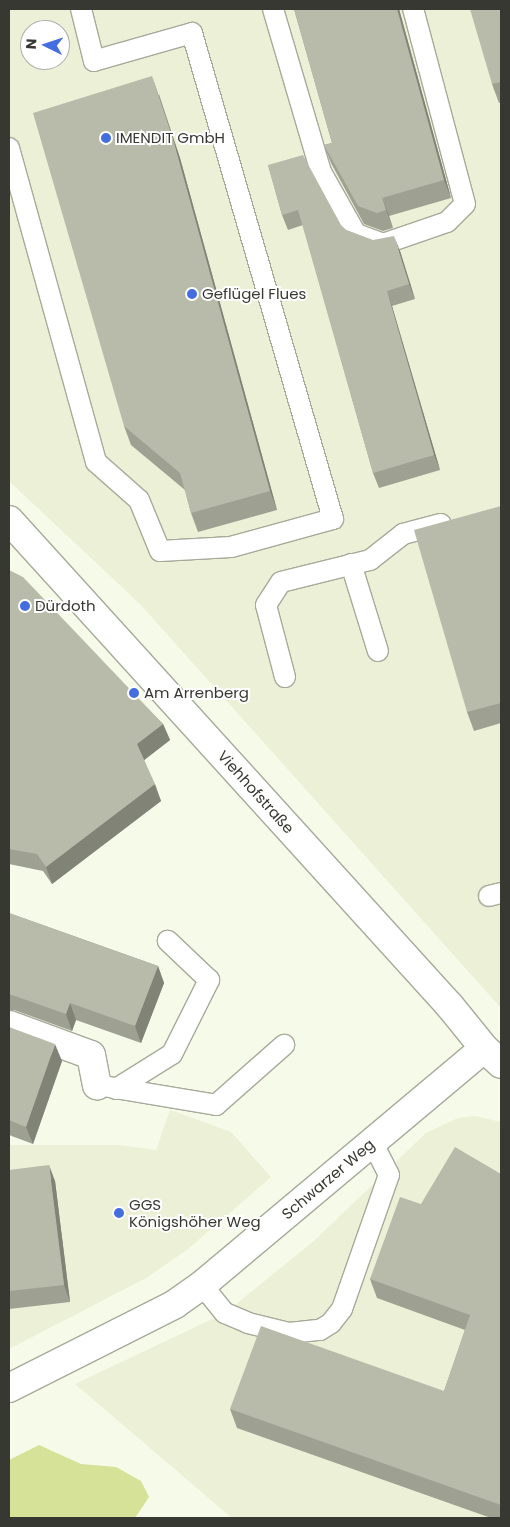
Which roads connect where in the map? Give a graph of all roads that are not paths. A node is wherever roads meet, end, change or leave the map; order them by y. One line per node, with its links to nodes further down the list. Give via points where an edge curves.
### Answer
1 (80, 9): 4 (lane, via 94,61 192,33 334,519 231,546 160,551 139,500 96,462)
2 (273, 9): 3 (lane, via 321,172 356,234 383,244 447,222 465,204)
3 (413, 9)
4 (9, 148)
5 (456, 521): 7 (lane, via 403,534 370,560)
6 (11, 526): 13 (street, Viehhofstraße)
7 (351, 564): 8 (lane); 9 (lane, via 281,582 266,605)
8 (378, 651)
9 (285, 677)
10 (168, 942): 14 (lane, via 209,980 172,1054)
11 (9, 1025): 14 (street, via 91,1055)
12 (284, 1045): 14 (lane, via 216,1105)
13 (493, 1056): 15 (street, Schwarzer Weg)
14 (107, 1087)
15 (372, 1141): 16 (street, Schwarzer Weg); 16 (lane, via 389,1175 342,1309 331,1323 320,1330 305,1333 257,1326 225,1313)
16 (202, 1285): 17 (street, Schwarzer Weg, via 175,1304)
17 (9, 1388)

